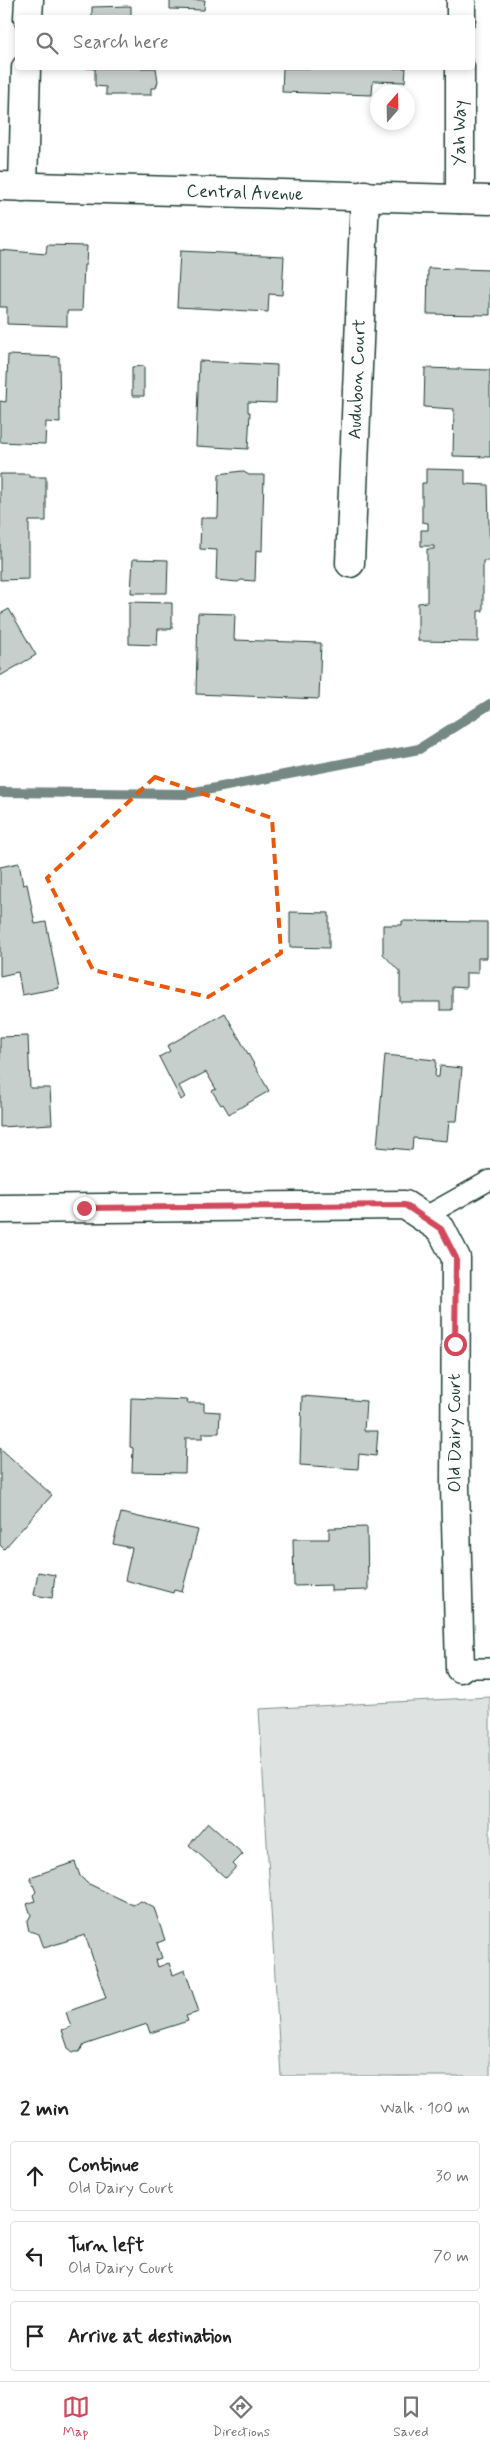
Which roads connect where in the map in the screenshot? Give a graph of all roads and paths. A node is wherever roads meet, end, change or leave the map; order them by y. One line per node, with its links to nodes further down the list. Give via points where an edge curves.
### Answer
1 (29, 0): 3 (street)
2 (461, 0): 4 (street)
3 (28, 15)
4 (460, 15)
5 (26, 70): 7 (street)
6 (460, 70): 9 (street, Yah Way)
7 (12, 186): 8 (street, Central Avenue)
8 (365, 195): 9 (street, Central Avenue); 11 (street, Audubon Court)
9 (460, 199): 10 (street, Central Avenue)
10 (490, 200)
11 (350, 563)
12 (490, 1180): 14 (lane)
13 (0, 1209): 14 (street, Old Dairy Court, via 405,1205)
14 (424, 1217): 15 (street, Old Dairy Court, via 441,1229 456,1258 454,1486)
15 (460, 1668): 16 (lane)
16 (490, 1668)

